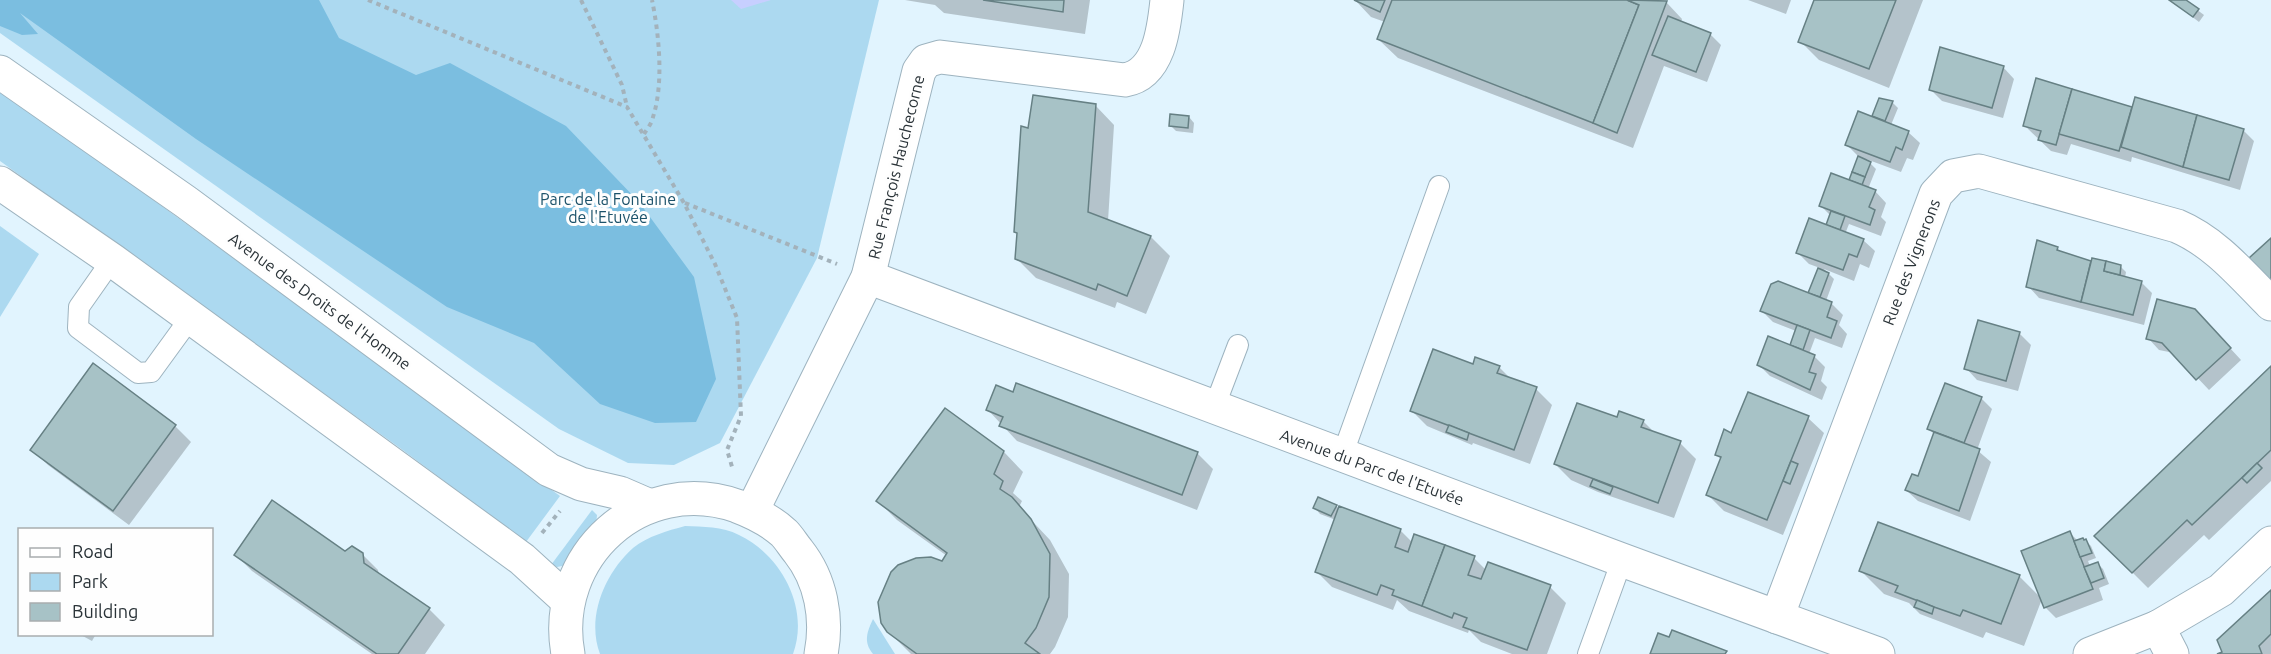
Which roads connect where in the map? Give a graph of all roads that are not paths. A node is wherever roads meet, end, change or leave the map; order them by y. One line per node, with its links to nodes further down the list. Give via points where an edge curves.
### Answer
1 (1167, 0): 6 (street, Rue François Hauchecorne, via 1165,24 1154,57 1146,71 1136,78 1125,80 940,57 926,61 919,71)
2 (0, 72): 12 (street, Avenue des Droits de l'Homme, via 186,202 549,470)
3 (0, 183): 5 (street)
4 (1439, 186): 11 (lane)
5 (112, 260): 8 (street); 8 (lane, via 79,307 78,328 138,373 151,372)
6 (868, 277): 10 (street, Avenue du Parc de l'Etuvée); 13 (street, Rue François Hauchecorne)
7 (2271, 304): 17 (street, Rue des Vignerons, via 2217,250 2183,228 1979,171 1953,176 1936,194)
8 (191, 317): 16 (street, via 522,559)
9 (1238, 345): 10 (lane)
10 (1214, 408): 11 (street, Avenue du Parc de l'Etuvée)
11 (1342, 456): 15 (street, Avenue du Parc de l'Etuvée)
12 (650, 506): 13 (street, via 684,498 719,500); 16 (street, via 621,521 596,543 578,569)
13 (752, 511): 19 (street, via 784,533 807,562 821,598)
14 (2271, 543): 18 (street)
15 (1622, 560): 17 (street, Avenue du Parc de l'Etuvée); 21 (lane)
16 (567, 600): 20 (street, via 564,636)
17 (1777, 617): 22 (street, Avenue du Parc de l'Etuvée)
18 (2165, 640): 23 (street)
19 (829, 648)
20 (568, 654)
21 (1588, 654)
22 (1878, 654)
23 (2090, 654)

